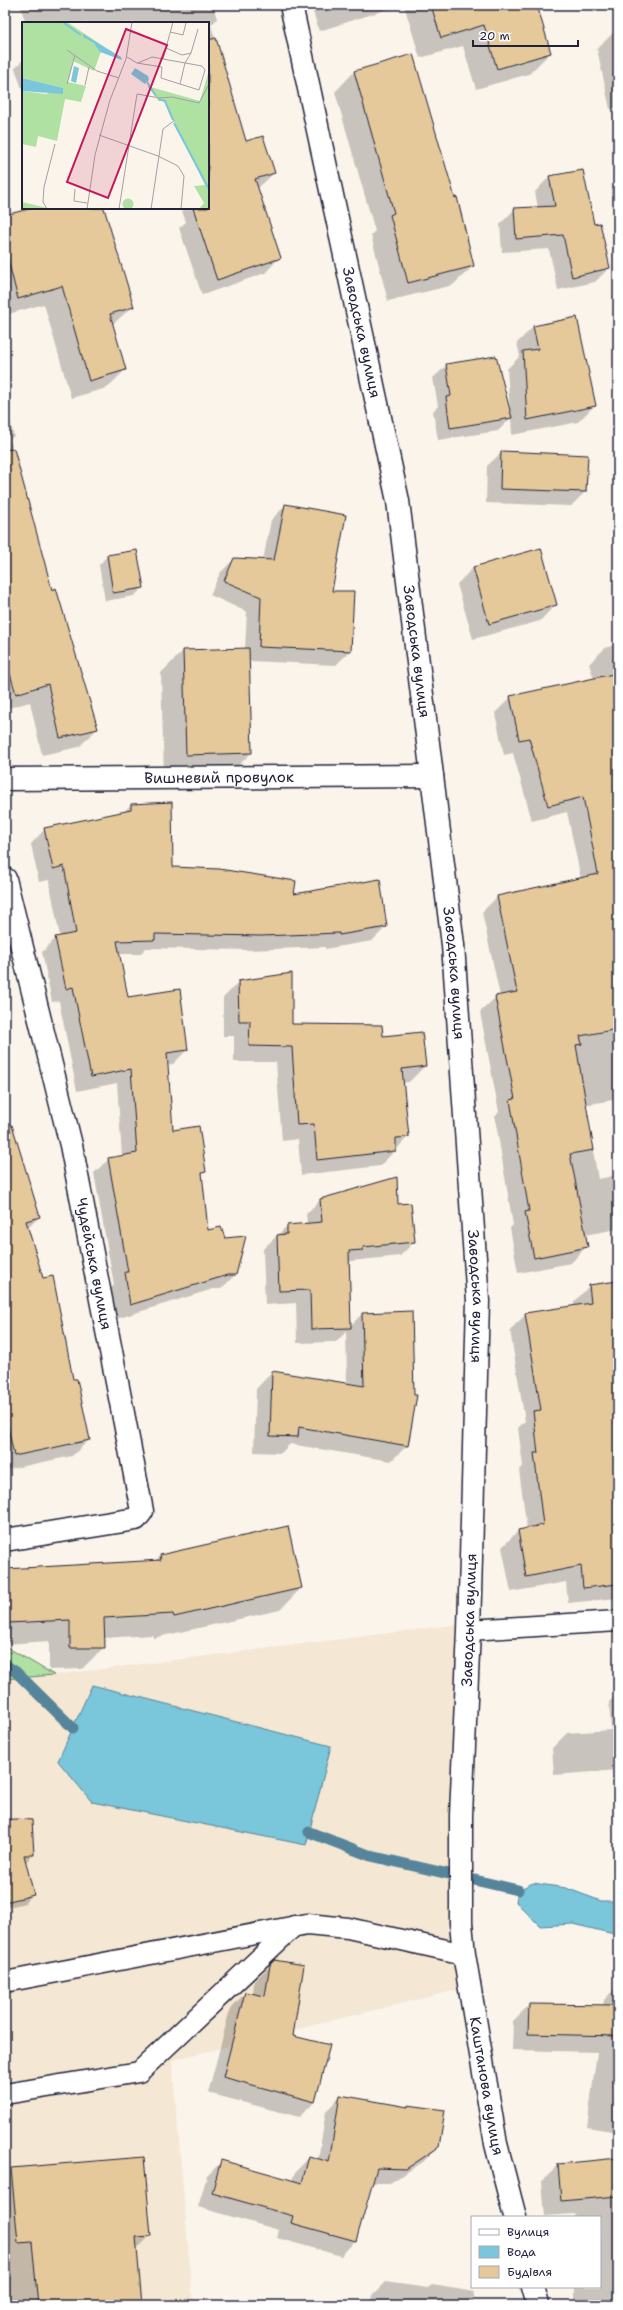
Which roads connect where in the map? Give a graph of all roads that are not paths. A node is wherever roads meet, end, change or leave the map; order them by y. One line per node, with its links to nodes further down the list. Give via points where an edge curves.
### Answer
1 (291, 5): 2 (main road, Заводська вулиця, via 398,501)
2 (432, 776): 3 (main road, Вишневий провулок); 7 (main road, Заводська вулиця, via 453,945 478,1301)
3 (5, 779)
4 (5, 878): 5 (main road, Чудейська вулиця, via 71,1145 142,1511 136,1519)
5 (5, 1540)
6 (618, 1621): 7 (lane)
7 (469, 1630): 9 (main road, Заводська вулиця, via 461,1839 461,1923)
8 (294, 1926): 9 (lane, via 307,1924 348,1928); 10 (lane); 11 (lane, via 139,2072)
9 (464, 1954): 12 (main road, Каштанова вулиця, via 496,2144)
10 (5, 1982)
11 (5, 2094)
12 (515, 2216)
13 (533, 2288): 14 (main road)
14 (538, 2305)

